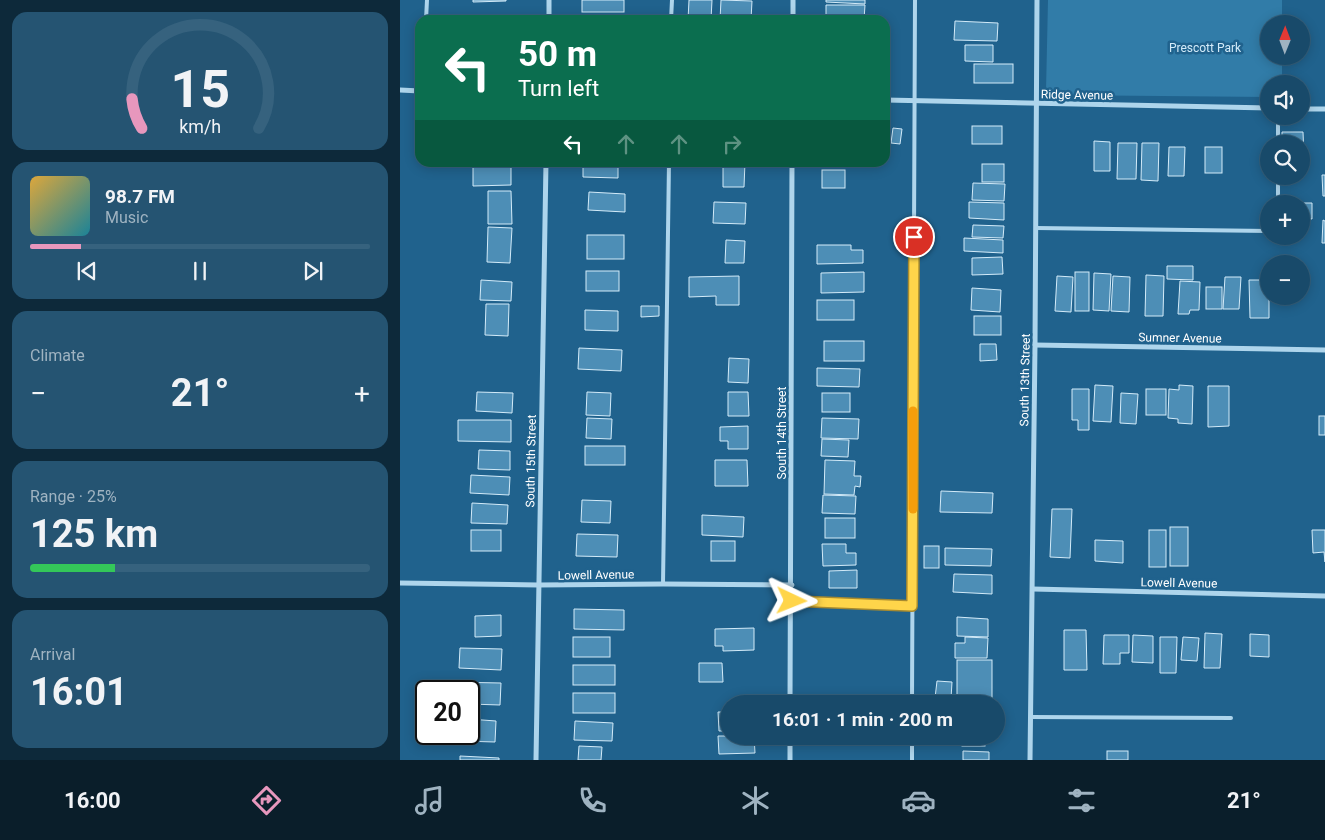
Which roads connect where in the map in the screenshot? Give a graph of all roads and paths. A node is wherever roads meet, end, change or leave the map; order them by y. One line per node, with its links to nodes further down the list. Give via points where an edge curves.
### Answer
1 (427, 0): 7 (lane)
2 (549, 0): 8 (street)
3 (672, 0): 9 (lane)
4 (793, 0): 10 (street)
5 (915, 0): 14 (lane)
6 (1037, 0): 15 (street, South 13th Street)
7 (426, 15)
8 (549, 15)
9 (671, 15)
10 (793, 15)
11 (400, 90): 12 (street)
12 (415, 91)
13 (890, 100): 14 (street, Ridge Avenue)
14 (914, 101): 15 (street, Ridge Avenue); 33 (lane)
15 (1036, 104): 16 (street, Ridge Avenue); 22 (street, South 13th Street)
16 (1260, 108)
17 (1310, 109): 18 (street)
18 (1325, 109)
19 (546, 167): 29 (street, South 15th Street)
20 (669, 167): 27 (lane)
21 (792, 167): 28 (street, South 14th Street)
22 (1036, 228): 23 (lane); 24 (street, South 13th Street)
23 (1260, 231)
24 (1035, 345): 25 (street, Sumner Avenue); 30 (street, South 13th Street)
25 (1325, 350)
26 (400, 583): 29 (street, Lowell Avenue)
27 (663, 584): 28 (street, Lowell Avenue); 29 (street, Lowell Avenue)
28 (792, 585): 32 (street, South 14th Street)
29 (538, 586): 40 (street, South 15th Street)
30 (1033, 589): 31 (street, Lowell Avenue); 36 (street, South 13th Street)
31 (1325, 596)
32 (792, 601): 33 (lane); 34 (street, South 14th Street)
33 (912, 606): 35 (lane)
34 (790, 695)
35 (912, 695)
36 (1031, 717): 37 (lane); 43 (street, South 13th Street)
37 (1231, 718)
38 (790, 745): 41 (street)
39 (912, 745): 42 (lane)
40 (536, 760)
41 (790, 760)
42 (912, 760)
43 (1030, 760)

